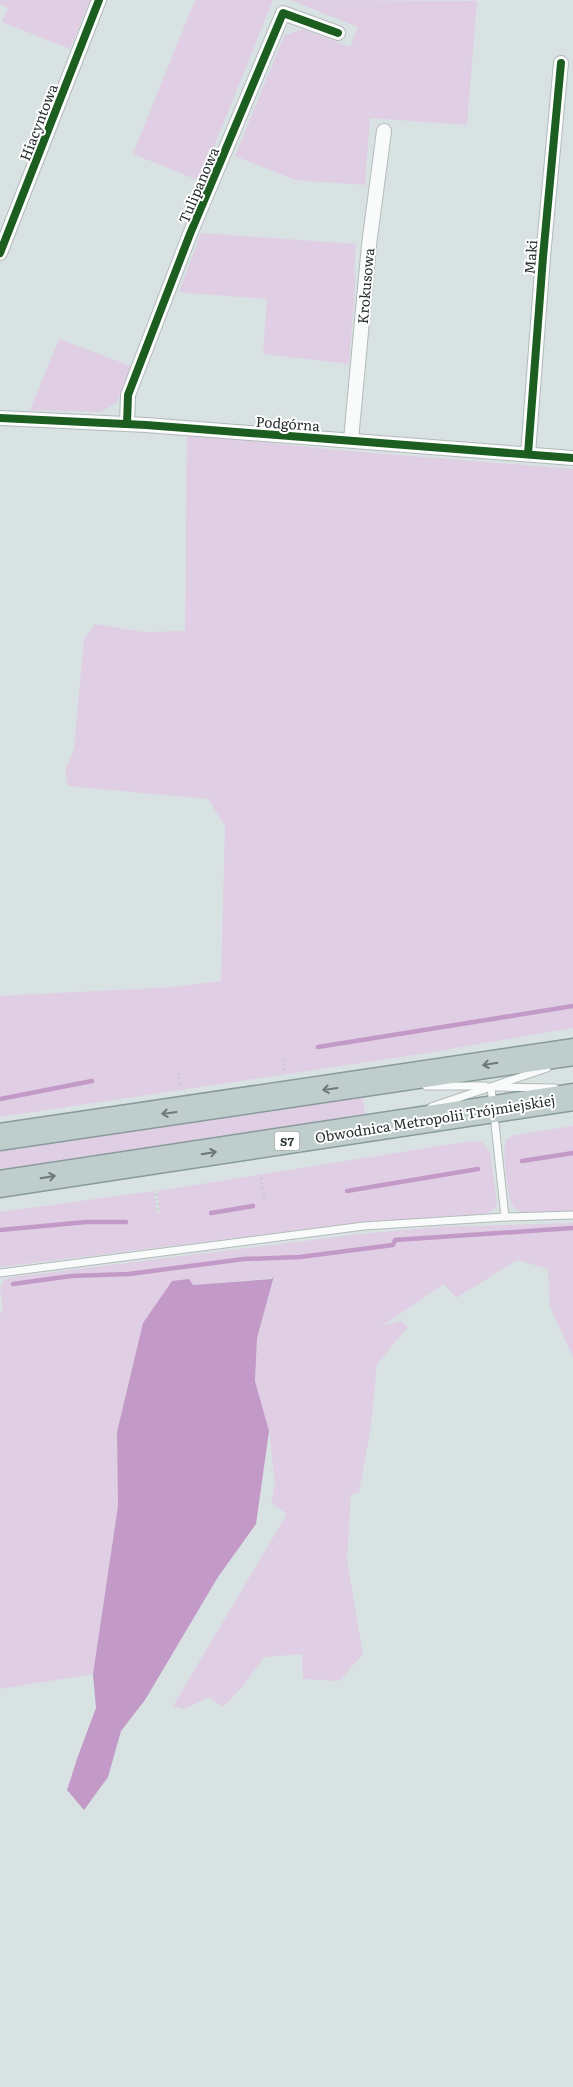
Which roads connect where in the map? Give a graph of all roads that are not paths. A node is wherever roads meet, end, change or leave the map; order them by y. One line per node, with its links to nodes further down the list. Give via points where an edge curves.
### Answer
1 (99, 0): 5 (street, Hiacyntowa)
2 (338, 33): 7 (street, Tulipanowa, via 283,13 190,234 131,386)
3 (561, 63): 9 (street, Maki)
4 (384, 132): 8 (street, Krokusowa, via 369,246)
5 (0, 253)
6 (0, 418): 7 (street, Podgórna)
7 (127, 424): 8 (street, Podgórna)
8 (351, 440): 9 (street, Podgórna)
9 (528, 454): 10 (street, Podgórna)
10 (573, 458)
11 (573, 1059): 12 (lane)
12 (564, 1060): 13 (highway, one-way to 13); 17 (lane)
13 (361, 1084): 14 (lane); 21 (highway, one-way to 21)
14 (410, 1085)
15 (420, 1085): 17 (lane)
16 (568, 1092): 17 (highway, Obwodnica Metropolii Trójmiejskiej / S7)
17 (492, 1098): 18 (lane); 20 (highway, Obwodnica Metropolii Trójmiejskiej / S7); 24 (lane)
18 (423, 1110)
19 (414, 1113): 20 (lane)
20 (367, 1129): 22 (highway, Obwodnica Metropolii Trójmiejskiej / S7, one-way to 20)
21 (0, 1137)
22 (0, 1184)
23 (573, 1215): 24 (lane)
24 (505, 1217): 25 (lane, via 364,1226)
25 (0, 1273)

